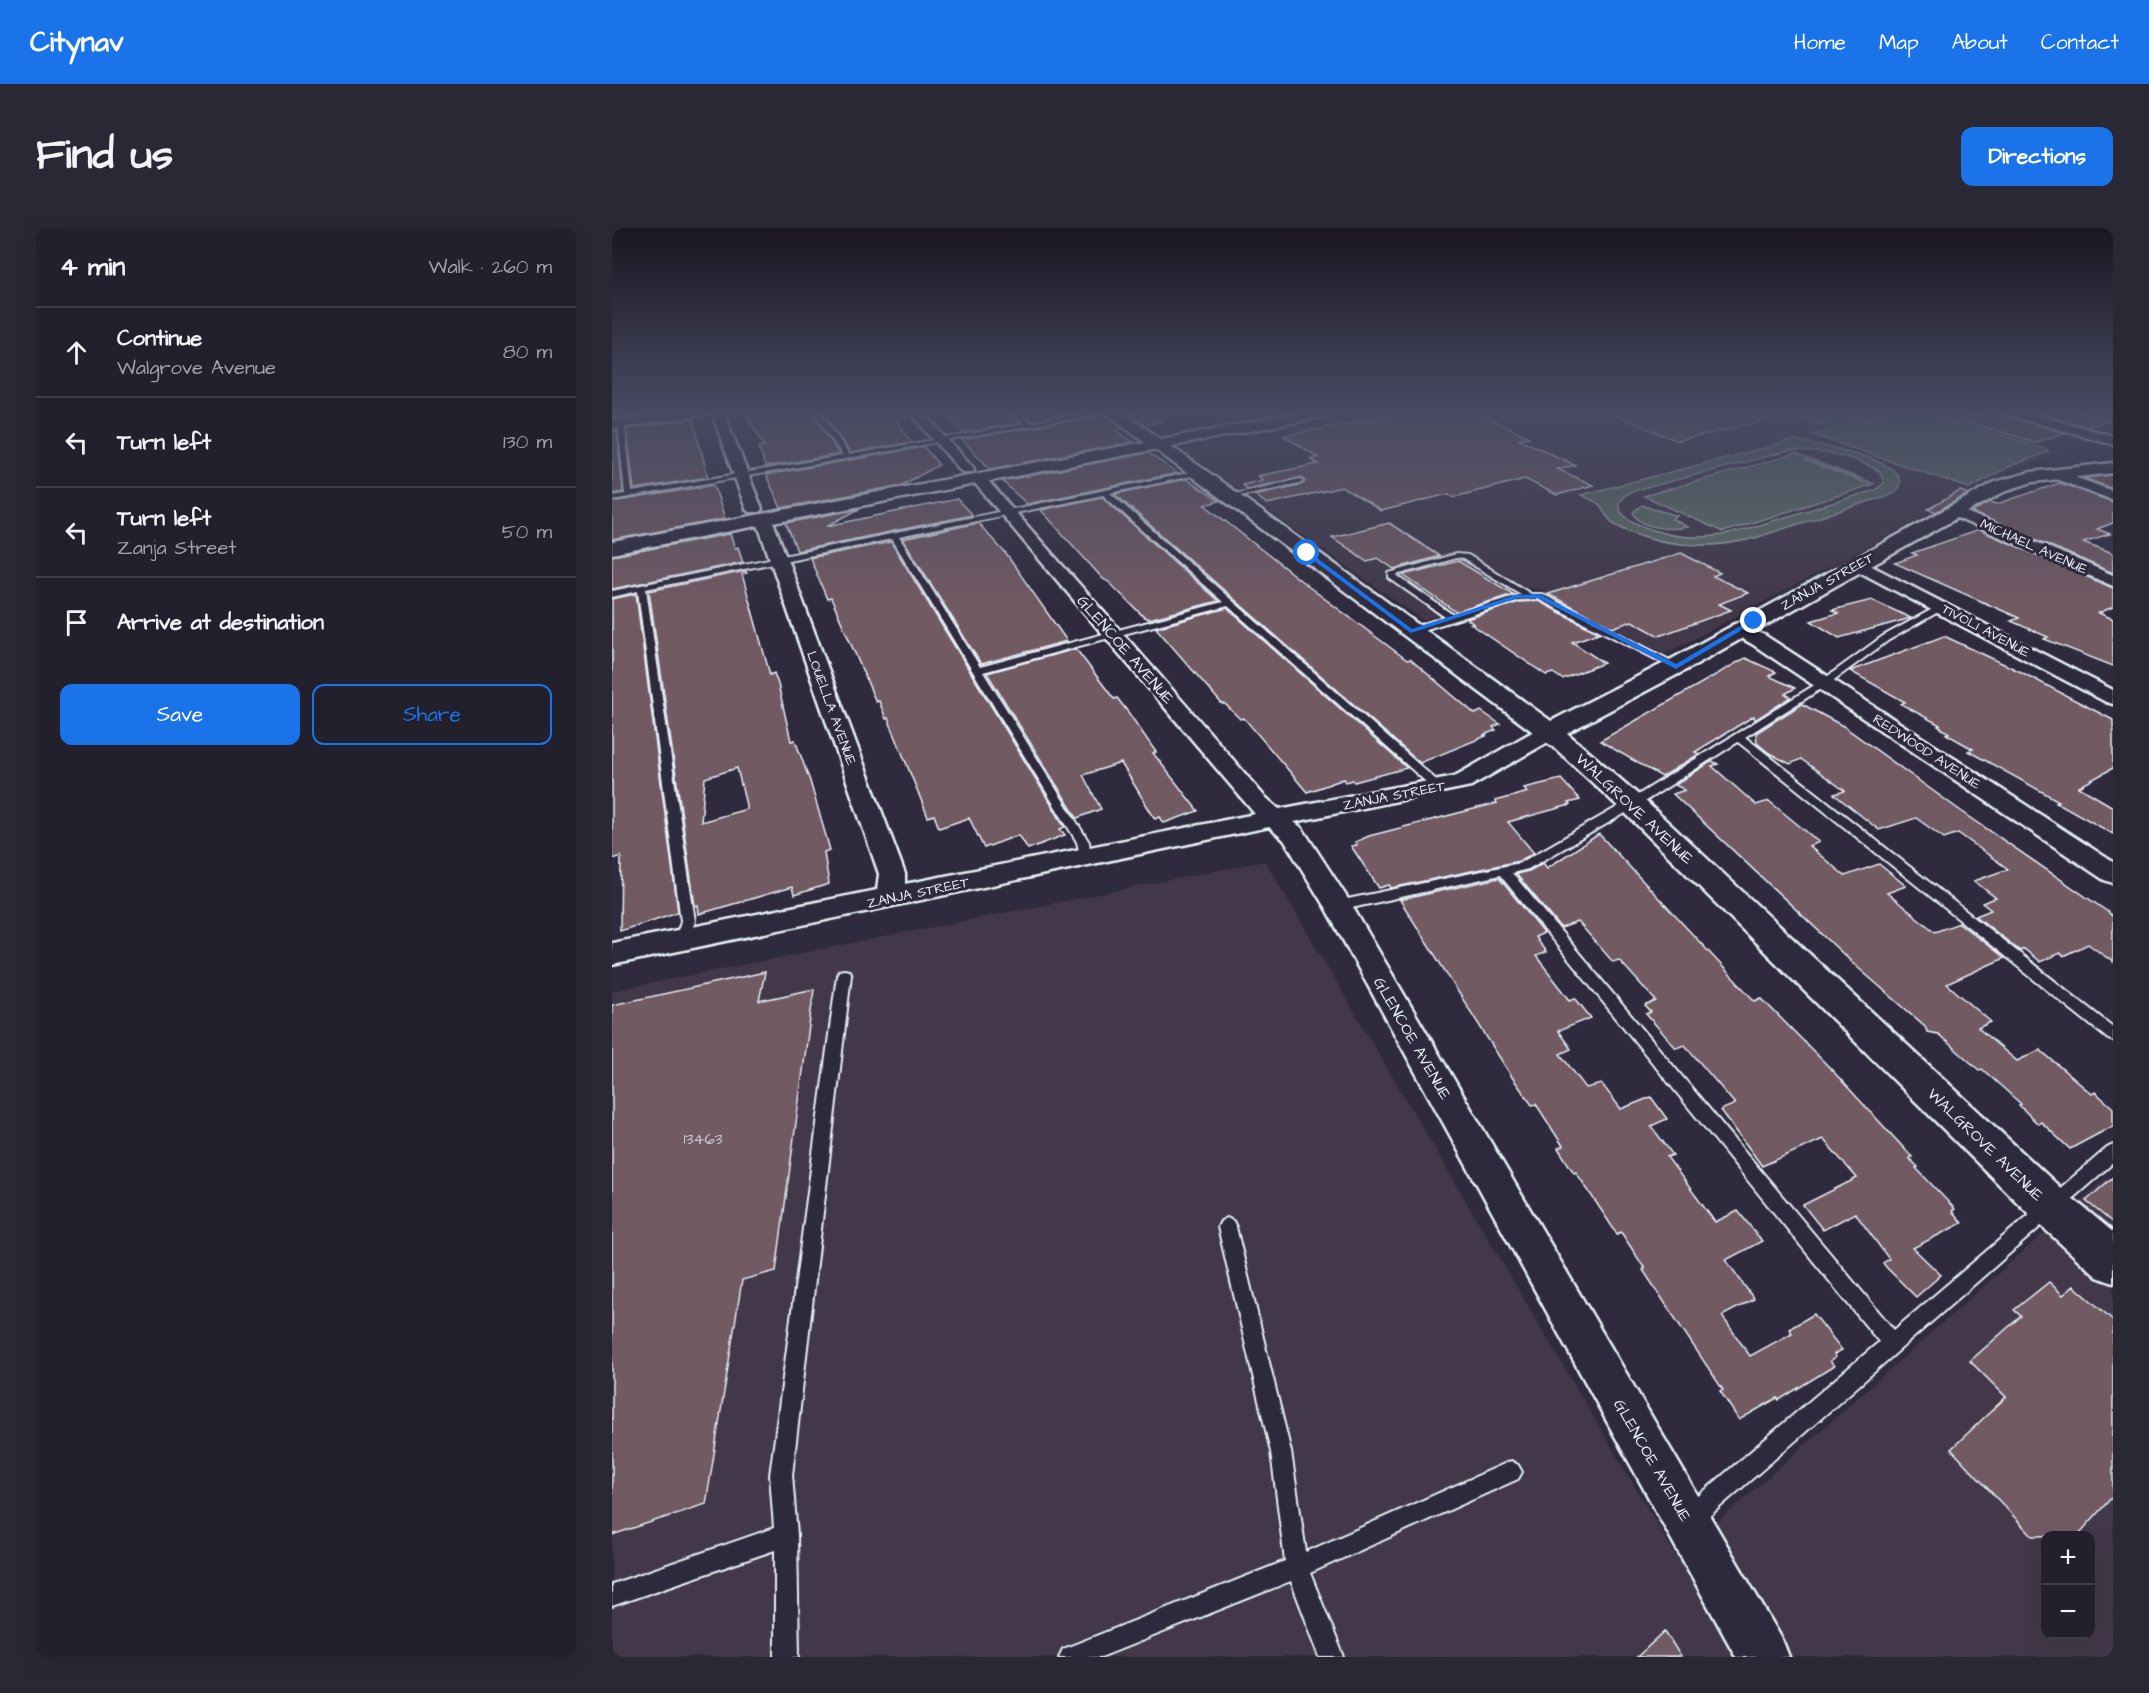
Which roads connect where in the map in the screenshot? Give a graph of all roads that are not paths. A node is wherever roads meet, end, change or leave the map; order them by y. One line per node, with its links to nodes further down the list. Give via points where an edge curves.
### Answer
1 (626, 478): 12 (lane)
2 (730, 478): 12 (lane)
3 (741, 478): 18 (street, LOUELLA AVENUE)
4 (952, 478): 18 (street)
5 (975, 478): 17 (street, GLENCOE AVENUE)
6 (1177, 478): 11 (lane)
7 (1205, 478): 13 (street, WALGROVE AVENUE)
8 (2034, 478): 16 (street, ZANJA STREET, via 2015,481)
9 (2065, 478): 14 (street)
10 (1301, 480): 13 (lane)
11 (1105, 493): 17 (lane); 28 (lane)
12 (629, 495): 15 (lane)
13 (1230, 496): 32 (street, WALGROVE AVENUE)
14 (2113, 496)
15 (612, 498)
16 (1955, 512): 23 (street, ZANJA STREET); 24 (street, MICHAEL AVENUE)
17 (1006, 513): 20 (lane); 33 (street, GLENCOE AVENUE)
18 (759, 514): 19 (street); 21 (street); 22 (street, LOUELLA AVENUE)
19 (612, 535)
20 (894, 536): 22 (lane); 35 (lane)
21 (612, 548)
22 (778, 560): 25 (lane); 46 (street, LOUELLA AVENUE, via 892,874)
23 (1858, 564): 29 (street, TIVOLI AVENUE); 31 (street, ZANJA STREET)
24 (2113, 581)
25 (642, 588): 26 (lane); 48 (lane, via 688,921)
26 (612, 594)
27 (1528, 595): 30 (lane); 30 (lane, via 1464,557 1393,573); 34 (lane, via 1539,596)
28 (1230, 603): 33 (lane); 40 (lane)
29 (1943, 608): 36 (lane, via 1886,638); 37 (street, TIVOLI AVENUE)
30 (1452, 618): 32 (lane)
31 (1739, 629): 34 (street, ZANJA STREET); 36 (street, REDWOOD AVENUE)
32 (1411, 631): 38 (street, WALGROVE AVENUE)
33 (1111, 634): 35 (lane); 42 (street, GLENCOE AVENUE)
34 (1676, 666): 38 (street, ZANJA STREET)
35 (977, 671): 43 (lane, via 1083,842)
36 (1824, 683): 39 (lane); 45 (street, REDWOOD AVENUE)
37 (2113, 698)
38 (1549, 732): 40 (street, ZANJA STREET, via 1463,780); 41 (street, WALGROVE AVENUE)
39 (1738, 737): 41 (lane); 51 (lane)
40 (1438, 787): 42 (street, ZANJA STREET)
41 (1632, 804): 44 (lane, via 1524,866); 53 (street, WALGROVE AVENUE)
42 (1273, 818): 43 (street, ZANJA STREET); 47 (street, GLENCOE AVENUE, via 1293,834)
43 (1085, 857): 46 (street, ZANJA STREET)
44 (1503, 870): 47 (lane); 56 (lane)
45 (2113, 874)
46 (890, 898): 48 (street, ZANJA STREET)
47 (1338, 906): 58 (street, GLENCOE AVENUE)
48 (682, 940): 49 (street, ZANJA STREET)
49 (612, 954)
50 (844, 975): 59 (lane, via 781,1475)
51 (2113, 1035)
52 (2113, 1153): 53 (lane)
53 (2050, 1206): 55 (street, WALGROVE AVENUE); 56 (lane)
54 (1227, 1227): 60 (lane, via 1281,1452)
55 (2113, 1261)
56 (1891, 1342): 58 (lane)
57 (1511, 1472): 60 (lane)
58 (1687, 1521): 65 (street, GLENCOE AVENUE)
59 (786, 1535): 61 (lane); 62 (lane)
60 (1297, 1568): 63 (lane); 64 (lane)
61 (612, 1595)
62 (787, 1657)
63 (1071, 1657)
64 (1332, 1657)
65 (1764, 1657)

